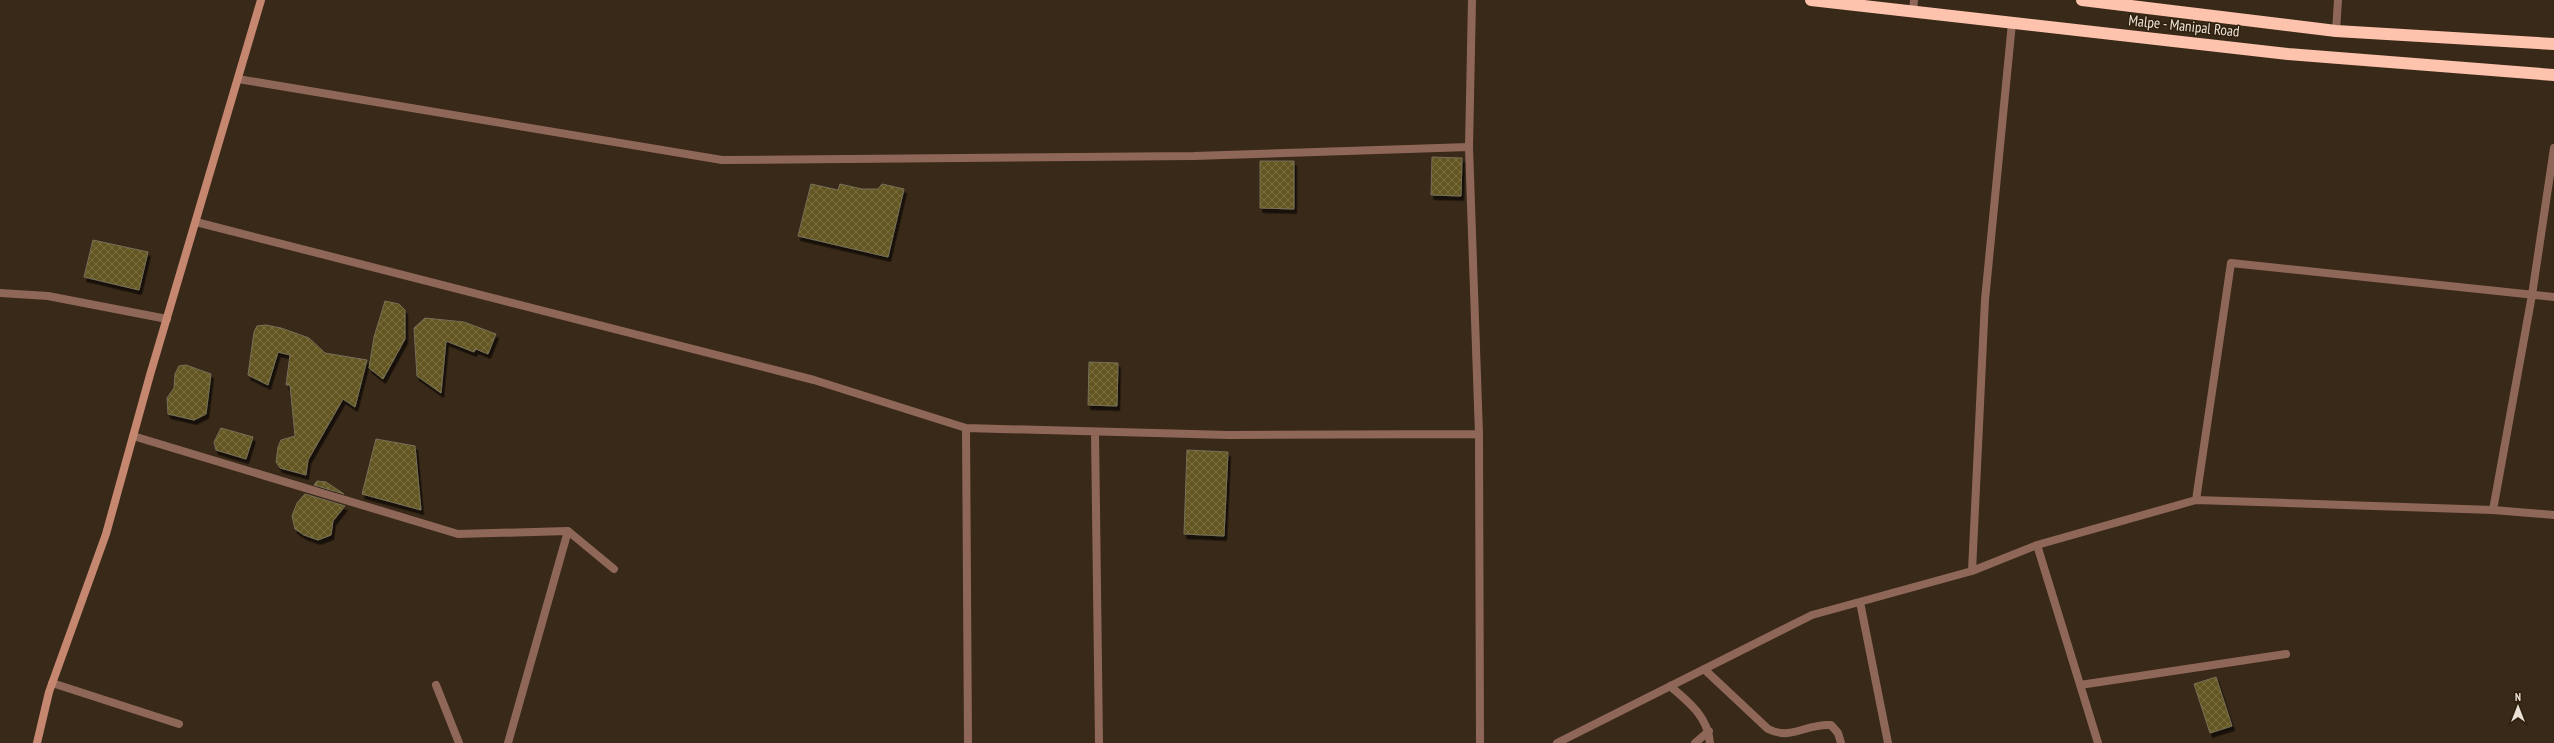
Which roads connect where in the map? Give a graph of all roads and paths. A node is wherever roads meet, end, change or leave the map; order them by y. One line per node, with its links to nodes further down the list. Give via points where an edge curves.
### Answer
1 (262, 0): 11 (street)
2 (1472, 0): 12 (street)
3 (1811, 0): 6 (highway, Malpe - Manipal Road)
4 (2082, 0): 8 (highway, Malpe - Manipal Road)
5 (2338, 0): 8 (street)
6 (1913, 6): 7 (highway, Malpe - Manipal Road)
7 (2012, 23): 10 (highway, Malpe - Manipal Road, via 2288,54); 29 (street, via 1985,300)
8 (2336, 30): 9 (highway, Malpe - Manipal Road)
9 (2554, 44)
10 (2554, 75)
11 (238, 79): 12 (street, via 722,160 1194,156); 14 (street)
12 (1469, 147): 21 (street)
13 (2554, 148): 16 (street)
14 (196, 222): 18 (street); 19 (street, via 814,380)
15 (0, 293): 18 (street, via 48,296)
16 (2532, 295): 17 (street); 23 (street, via 2231,263); 24 (street)
17 (2554, 297)
18 (167, 318): 22 (street)
19 (966, 428): 20 (street); 42 (street)
20 (1095, 432): 21 (street, via 1229,435); 43 (street)
21 (1479, 434): 44 (street)
22 (133, 436): 26 (street, via 458,534); 33 (street, via 106,534)
23 (2196, 500): 24 (street); 27 (street)
24 (2494, 510): 25 (street)
25 (2554, 515)
26 (568, 531): 28 (street); 41 (street)
27 (2037, 545): 29 (street); 35 (street)
28 (614, 569)
29 (1972, 571): 30 (street)
30 (1860, 602): 32 (street, via 1812,616); 49 (street)
31 (2286, 654): 35 (street)
32 (1704, 669): 36 (street); 48 (street, via 1768,729 1779,734 1790,734 1820,724 1831,725 1838,733)
33 (52, 683): 37 (street); 39 (street)
34 (436, 685): 40 (street)
35 (2080, 685): 50 (street)
36 (1670, 686): 38 (street, via 1695,706); 45 (street)
37 (178, 724)
38 (1709, 731): 46 (street); 47 (street)
39 (37, 743)
40 (459, 743)
41 (508, 743)
42 (968, 743)
43 (1099, 743)
44 (1480, 743)
45 (1557, 743)
46 (1695, 743)
47 (1710, 743)
48 (1841, 743)
49 (1888, 743)
50 (2098, 743)

